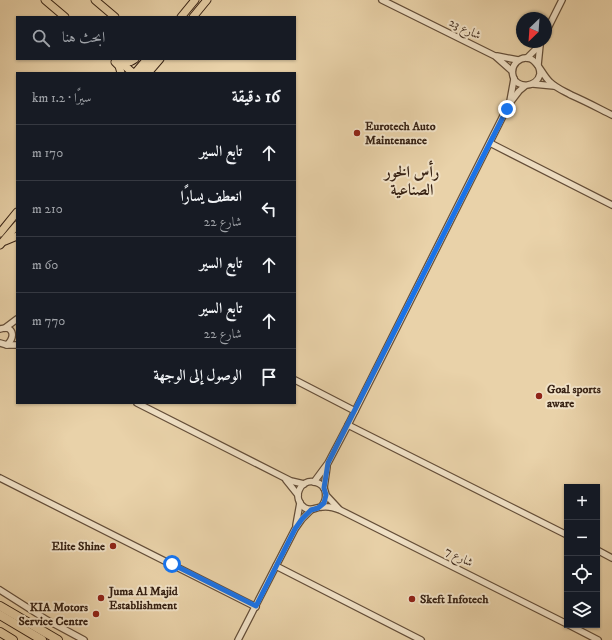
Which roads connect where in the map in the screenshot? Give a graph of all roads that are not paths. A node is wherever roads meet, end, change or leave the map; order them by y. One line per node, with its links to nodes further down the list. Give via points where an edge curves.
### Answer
1 (45, 0): 7 (main road)
2 (95, 0): 8 (main road)
3 (207, 0): 11 (main road)
4 (382, 0): 15 (street, شارع 23)
5 (562, 0): 12 (street)
6 (194, 2): 9 (main road); 10 (main road)
7 (64, 16)
8 (114, 16)
9 (182, 16)
10 (186, 16)
11 (194, 16)
12 (552, 20)
13 (536, 48): 16 (street)
14 (540, 48): 25 (street)
15 (495, 56): 24 (street, شارع 23); 26 (street, شارع 23)
16 (527, 58): 24 (street); 25 (street)
17 (113, 60): 27 (main road)
18 (118, 60): 28 (main road)
19 (123, 60): 20 (main road)
20 (134, 60)
21 (146, 60): 29 (main road)
22 (152, 60): 30 (main road)
23 (159, 60): 31 (main road)
24 (518, 60): 26 (street)
25 (539, 66): 33 (street, via 540,74); 35 (street)
26 (512, 71): 32 (street)
27 (121, 72)
28 (133, 72)
29 (135, 72)
30 (143, 72)
31 (149, 72)
32 (514, 79): 34 (street); 36 (street)
33 (532, 84): 34 (street); 35 (street)
34 (525, 86): 36 (street)
35 (554, 86): 37 (street)
36 (509, 104): 38 (street)
37 (612, 115)
38 (490, 143): 39 (street); 53 (street)
39 (612, 204)
40 (16, 213): 42 (main road)
41 (16, 226): 44 (main road)
42 (0, 233)
43 (16, 236): 44 (main road)
44 (1, 243)
45 (16, 321): 47 (street)
46 (16, 326): 48 (street)
47 (2, 328): 48 (street, via 10,330)
48 (14, 337): 49 (street)
49 (3, 344): 50 (street)
50 (16, 345)
51 (296, 380): 53 (street)
52 (139, 404): 57 (street)
53 (355, 410): 54 (street)
54 (348, 425): 55 (street); 68 (street)
55 (328, 463): 58 (street); 60 (street)
56 (0, 478): 74 (street)
57 (285, 478): 59 (street); 61 (street)
58 (314, 482): 59 (street); 60 (street)
59 (304, 484): 61 (street)
60 (324, 488): 62 (street)
61 (298, 495): 63 (street)
62 (326, 495): 64 (street); 66 (street, شارع 7)
63 (300, 503): 65 (street); 67 (street)
64 (321, 507): 65 (street); 66 (street, شارع 7)
65 (311, 510): 67 (street)
66 (340, 510): 76 (street, شارع 7)
67 (295, 529): 71 (street)
68 (564, 533)
69 (600, 552): 70 (street)
70 (612, 558)
71 (276, 566): 74 (street); 84 (street)
72 (0, 590): 82 (street)
73 (0, 606): 81 (highway)
74 (256, 606): 83 (street)
75 (0, 615): 80 (highway)
76 (564, 623)
77 (574, 628): 85 (street, شارع 7)
78 (0, 632): 79 (highway)
79 (13, 640)
80 (42, 640)
81 (58, 640)
82 (84, 640)
83 (238, 640)
84 (421, 640)
85 (598, 640)

